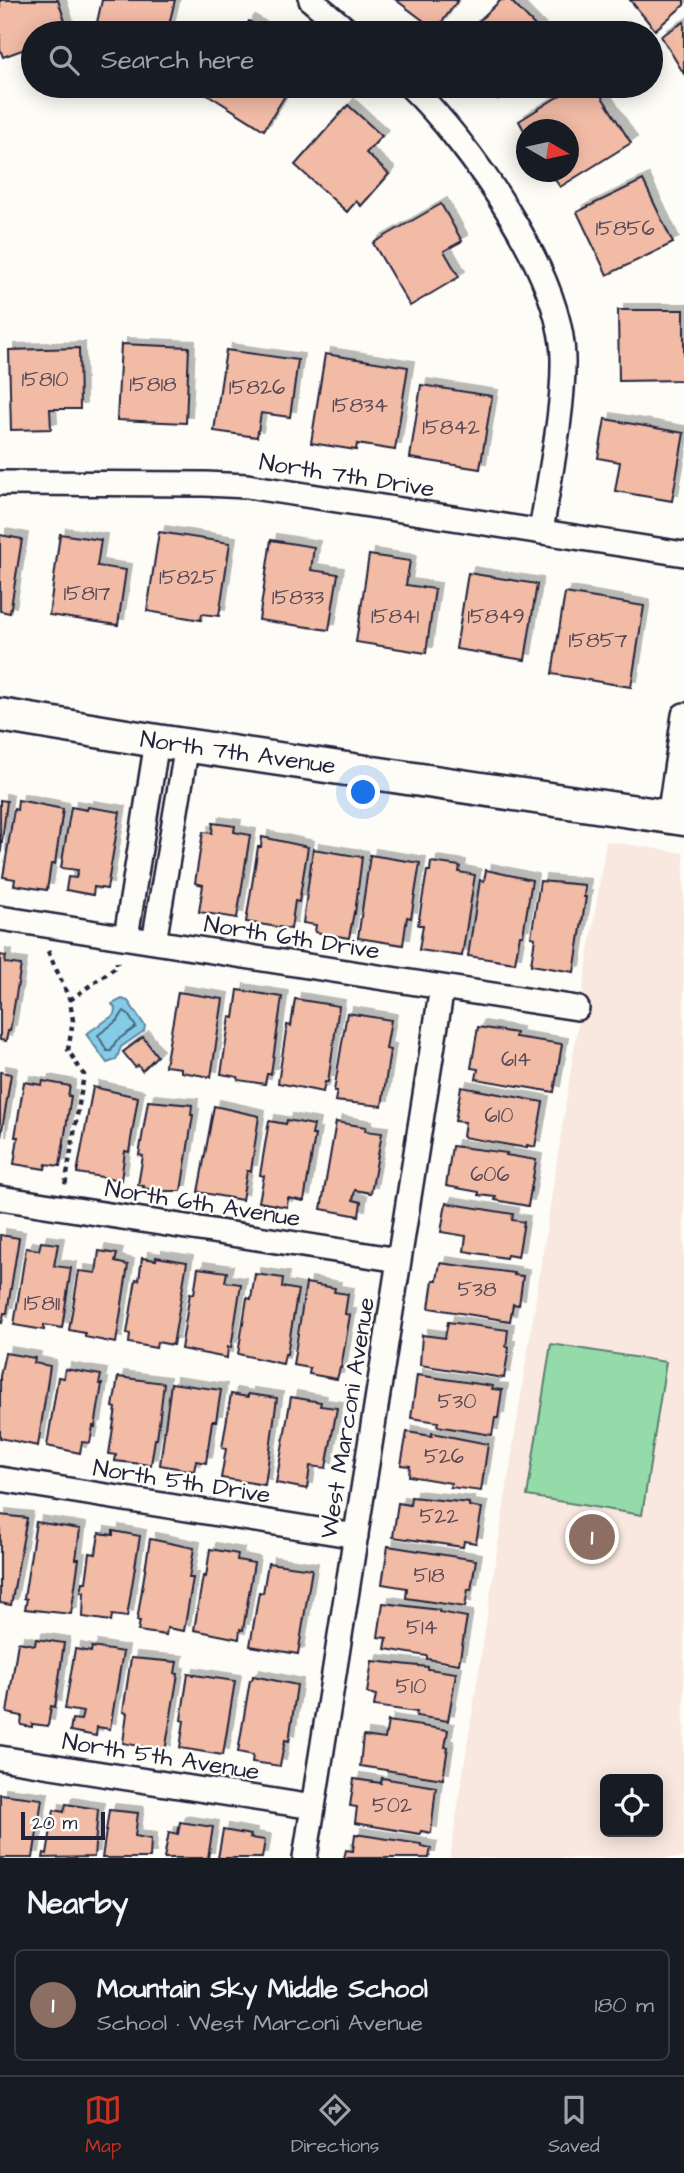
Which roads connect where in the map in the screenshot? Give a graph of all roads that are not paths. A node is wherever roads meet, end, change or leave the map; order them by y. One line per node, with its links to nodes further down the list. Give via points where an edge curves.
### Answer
1 (311, 0): 2 (street)
2 (336, 21)
3 (422, 98): 5 (street, via 493,188 555,304 564,357)
4 (0, 483): 5 (street, North 7th Drive, via 247,486)
5 (541, 532): 6 (street, North 7th Drive)
6 (684, 554)
7 (0, 715): 9 (street, North 7th Avenue)
8 (684, 715): 10 (street)
9 (172, 743): 10 (street, North 7th Avenue); 12 (street); 13 (street)
10 (676, 818)
11 (0, 918): 12 (street, North 6th Drive)
12 (124, 937): 13 (street, North 6th Drive)
13 (154, 942): 14 (street, North 6th Drive)
14 (442, 986): 15 (street, North 6th Drive); 17 (street, West Marconi Avenue)
15 (577, 1008)
16 (0, 1198): 17 (street, North 6th Avenue)
17 (399, 1260): 19 (street, West Marconi Avenue)
18 (0, 1479): 19 (street, North 5th Drive)
19 (356, 1536): 21 (street, West Marconi Avenue)
20 (0, 1758): 21 (street, North 5th Avenue)
21 (313, 1807): 22 (street, West Marconi Avenue)
22 (305, 1858)

